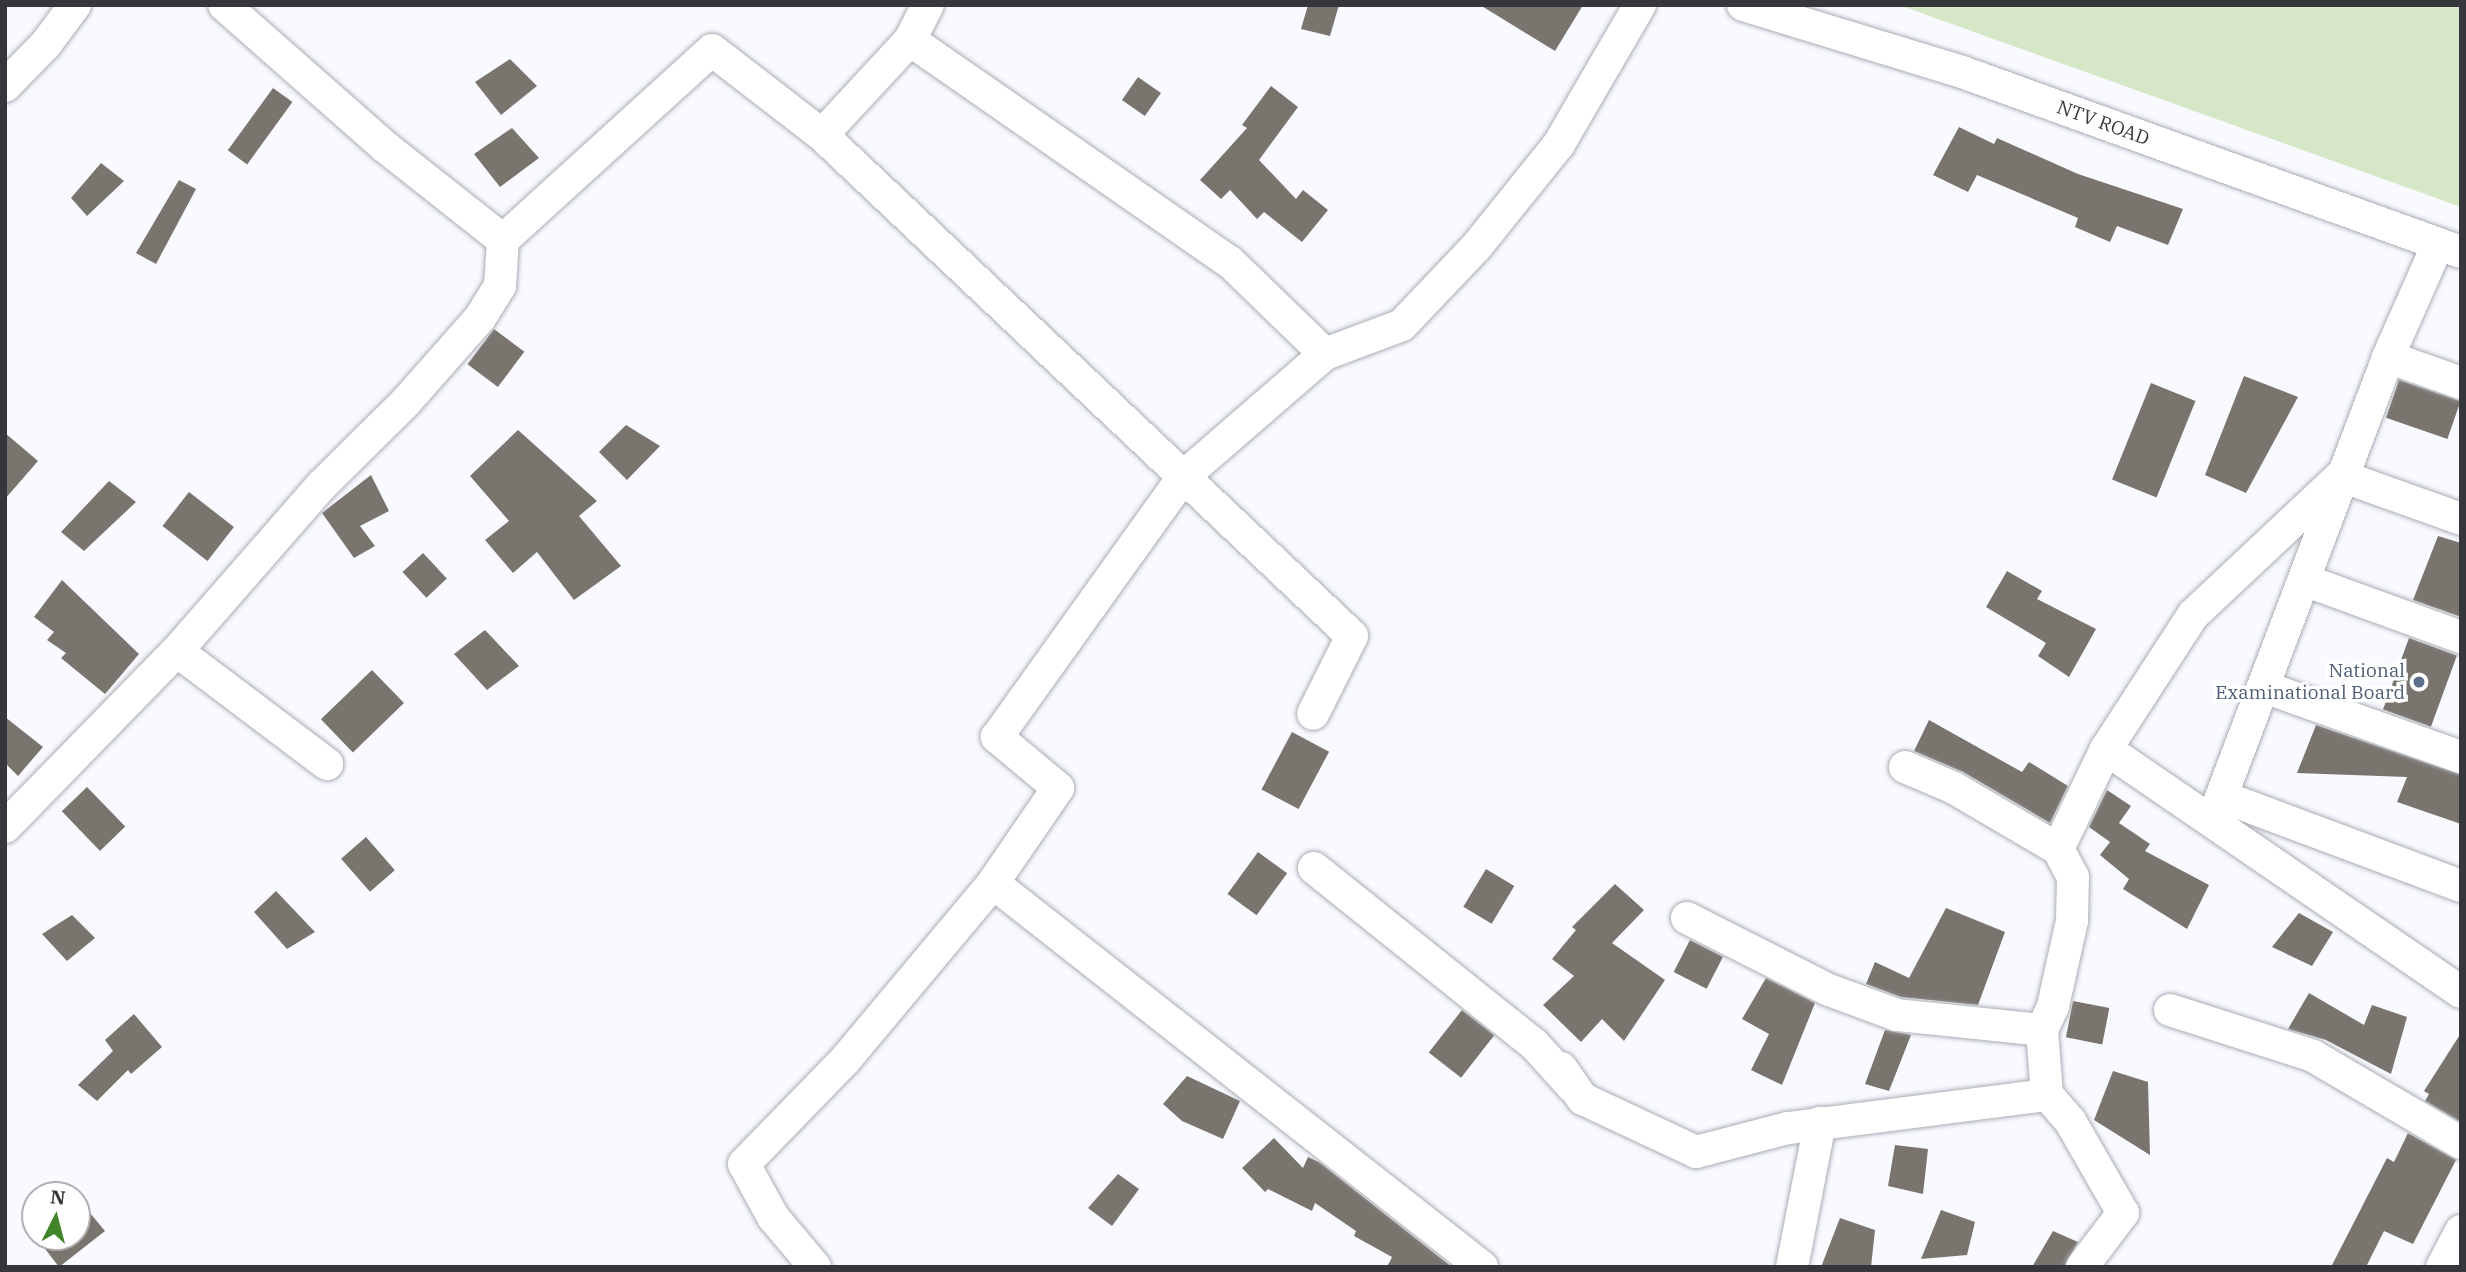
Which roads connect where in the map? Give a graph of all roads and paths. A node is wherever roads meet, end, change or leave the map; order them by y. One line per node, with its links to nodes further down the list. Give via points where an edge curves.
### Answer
1 (75, 5): 7 (street, via 47,44)
2 (224, 5): 9 (street, via 384,146)
3 (928, 5): 6 (street)
4 (1640, 5): 11 (street, via 1559,144 1477,247 1402,325)
5 (1743, 5): 10 (street, NTV ROAD, via 1962,72)
6 (910, 40): 8 (street); 11 (street, via 1230,262)
7 (5, 86)
8 (822, 135): 9 (street, via 712,50); 15 (street)
9 (503, 240): 19 (street, via 500,286 480,318 322,485)
10 (2449, 248): 12 (street)
11 (1325, 354): 15 (street)
12 (2388, 357): 13 (street); 14 (street)
13 (2461, 383)
14 (2341, 476): 16 (street); 17 (street); 22 (street, via 2193,615)
15 (1183, 477): 21 (street, via 1352,636); 30 (street, via 997,737 1059,788)
16 (2461, 519)
17 (2304, 580): 18 (street); 20 (street)
18 (2461, 637)
19 (177, 651): 24 (street); 27 (street)
20 (2264, 687): 23 (street); 26 (street)
21 (1313, 714)
22 (2106, 749): 26 (street); 28 (street)
23 (2461, 757)
24 (327, 764)
25 (1905, 767): 28 (street, via 1954,788)
26 (2217, 809): 31 (street); 33 (street)
27 (5, 827)
28 (2058, 849): 35 (street, via 2073,877 2072,922 2053,1006)
29 (1314, 868): 38 (street, via 1534,1044)
30 (993, 883): 42 (street, via 846,1059 744,1164 773,1217); 43 (street)
31 (2461, 886)
32 (1687, 918): 35 (street, via 1829,990 1897,1015)
33 (2461, 992)
34 (2170, 1010): 40 (street, via 2313,1056)
35 (2042, 1030): 37 (street)
36 (1561, 1068): 38 (street)
37 (2047, 1095): 39 (street); 45 (street, via 2070,1121 2123,1213)
38 (1583, 1099): 39 (street, via 1696,1152)
39 (1820, 1123): 44 (street)
40 (2461, 1143)
41 (2461, 1231): 46 (street)
42 (815, 1267)
43 (1482, 1267)
44 (1792, 1267)
45 (2082, 1267)
46 (2442, 1267)

